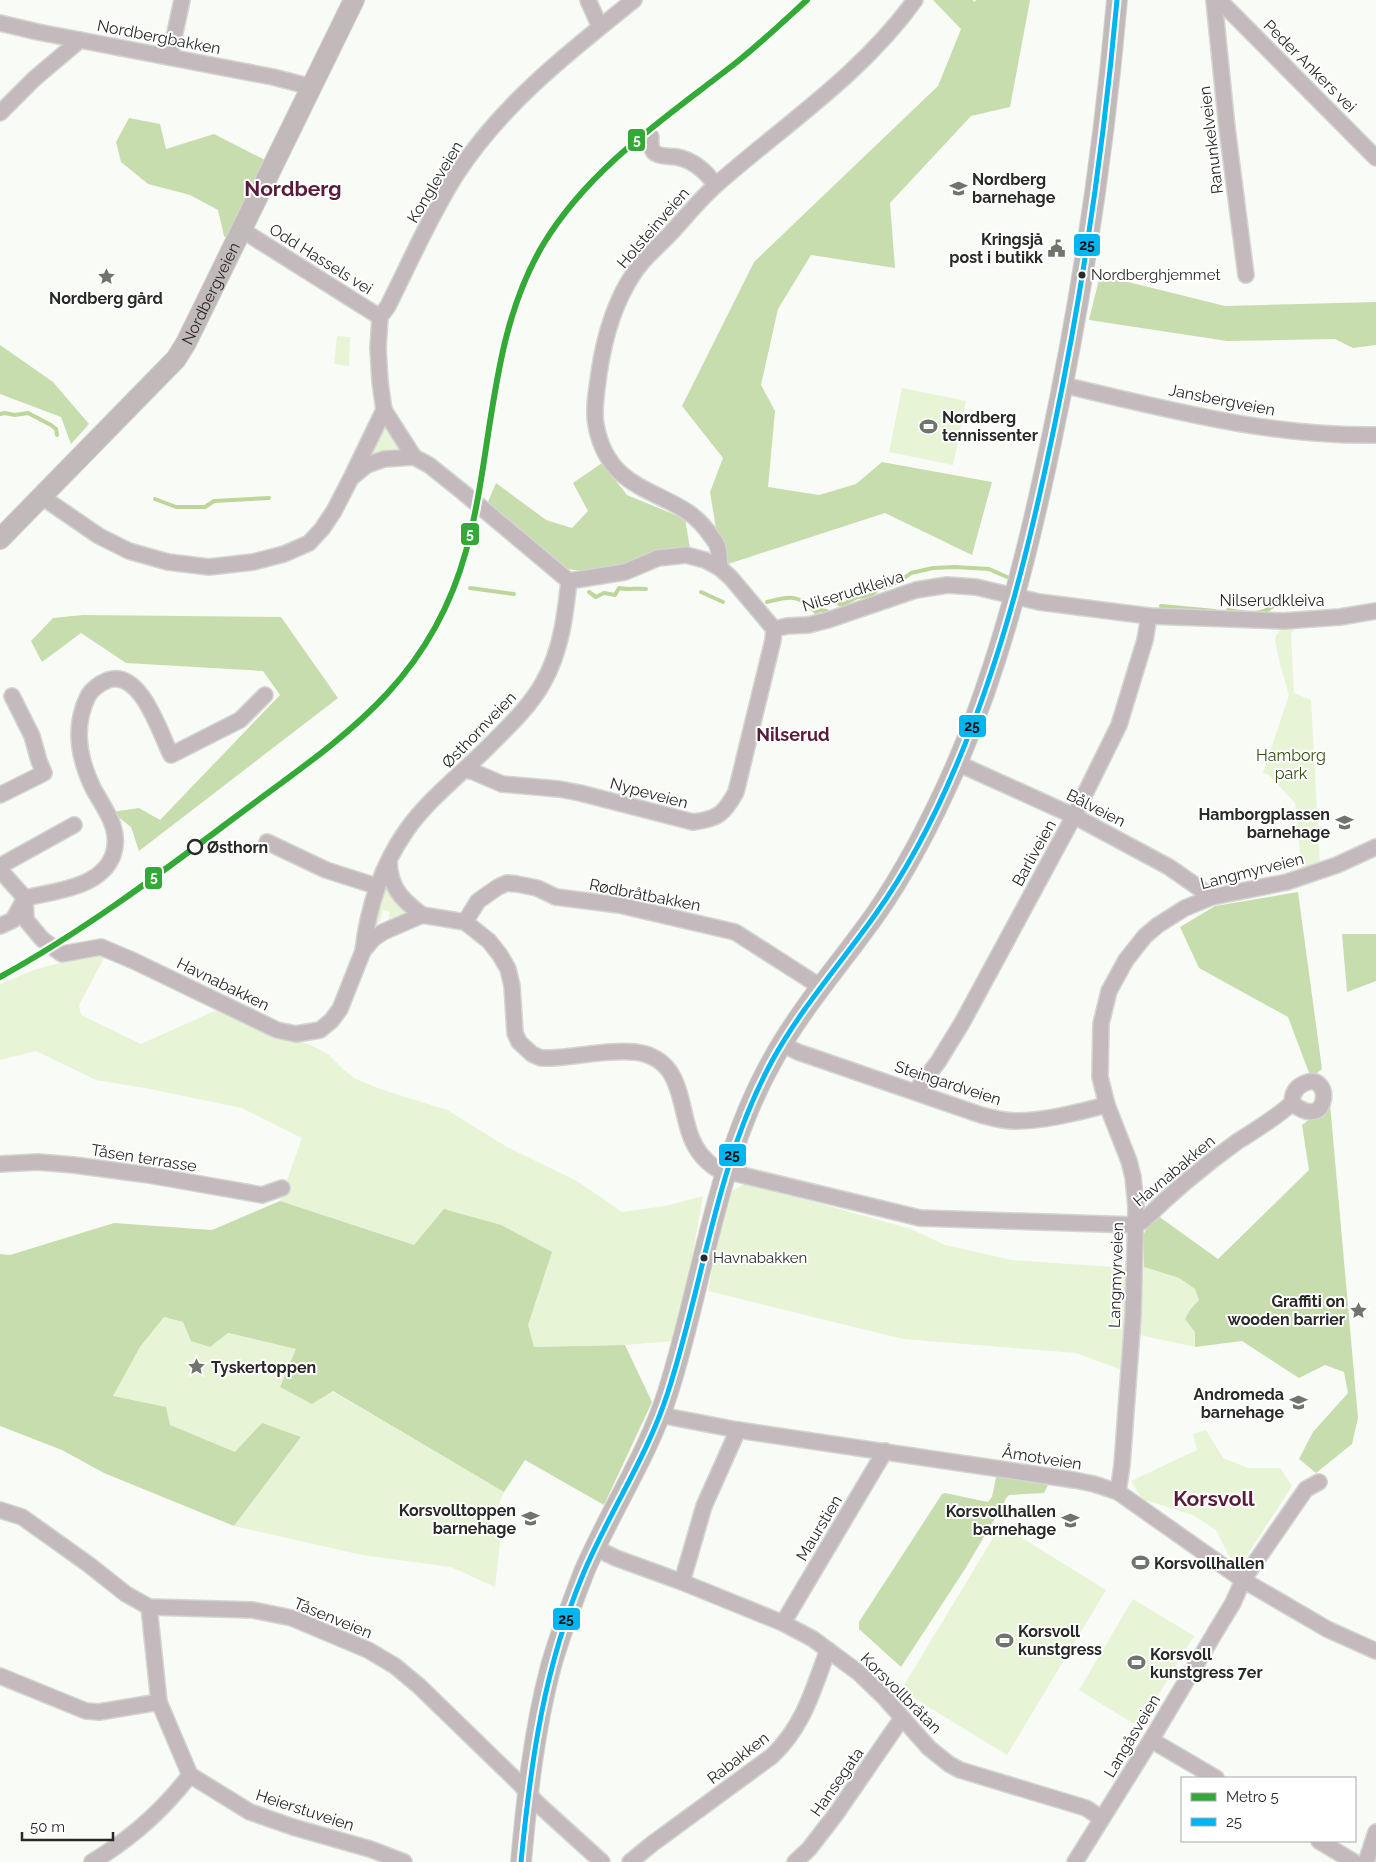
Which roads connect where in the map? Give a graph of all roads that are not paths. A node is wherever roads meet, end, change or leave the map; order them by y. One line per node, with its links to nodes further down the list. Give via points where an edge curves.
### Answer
1 (182, 0): 12 (street)
2 (354, 0): 13 (main road, Nordbergveien)
3 (588, 0): 10 (street)
4 (634, 0): 10 (street, Kongleveien)
5 (915, 0): 17 (street, Holsteinveien, via 871,53 808,110)
6 (1117, 0): 21 (main road, via 1100,164)
7 (1214, 0): 19 (street, Ranunkelveien)
8 (1219, 0): 16 (street, Peder Ankers vei)
9 (0, 23): 11 (street, Nordbergbakken)
10 (600, 27): 20 (street, Kongleveien, via 538,78 474,150 442,200)
11 (80, 40): 12 (street, Nordbergbakken); 14 (street)
12 (170, 56): 13 (street, Nordbergbakken)
13 (312, 87): 18 (main road, Nordbergveien)
14 (0, 113)
15 (651, 137): 17 (street, via 651,147 657,154 688,160 710,176)
16 (1376, 158)
17 (715, 185): 28 (street, Holsteinveien, via 642,262 623,292 601,360 596,423 601,444 612,464 626,479 696,518 708,530 717,545)
18 (242, 230): 20 (street, Odd Hassels vei); 26 (main road, Nordbergveien, via 176,359)
19 (1246, 275)
20 (380, 317): 22 (street, Kongleveien, via 378,348)
21 (1063, 385): 23 (street, Jansbergveien, via 1262,427 1336,436); 30 (main road, via 1039,502)
22 (384, 410): 24 (street, Kongleveien); 25 (street)
23 (1376, 435)
24 (414, 457): 25 (street, via 384,459 367,465); 29 (street, via 429,465)
25 (351, 478): 26 (street, via 334,511 308,542 284,554 254,562 209,567 168,562 129,551 99,536)
26 (42, 497): 27 (main road, Nordbergveien)
27 (0, 538)
28 (720, 568): 29 (street, via 686,555 673,556 658,558 625,572); 33 (street)
29 (569, 581): 37 (street, Østhornveien, via 558,650 543,683 513,722)
30 (1014, 596): 32 (street, Nilserudkleiva); 33 (street, Nilserudkleiva, via 962,585 934,586 828,620); 36 (main road)
31 (1376, 611): 32 (street, Nilserudkleiva, via 1284,621)
32 (1149, 616): 39 (street, Barliveien, via 1145,640 1119,725)
33 (774, 629): 37 (street, Nypeveien, via 736,792 728,808 711,820 693,822 580,793 502,784)
34 (265, 695): 48 (street, via 240,720 171,755 135,686 116,678 99,684 88,694 81,715 79,747 82,763 116,834 112,857 99,873 80,885)
35 (12, 696): 38 (street, via 32,736 44,773)
36 (957, 763): 39 (street, Bålveien); 53 (main road, via 929,825 897,883)
37 (465, 770): 43 (street, Østhornveien, via 406,831)
38 (0, 795)
39 (1074, 816): 47 (street, Bålveien, via 1169,867); 55 (street, Barliveien, via 962,1023)
40 (74, 825): 44 (street)
41 (267, 842): 46 (street, via 326,870)
42 (1376, 847): 47 (street, Langmyrveien, via 1287,882)
43 (389, 860): 46 (street, Østhornveien); 49 (street, via 395,890)
44 (0, 866)
45 (0, 870): 48 (street)
46 (376, 886): 52 (street, Østhornveien)
47 (1212, 897): 57 (street, Langmyrveien, via 1184,908 1158,925 1135,948 1117,975 1101,1024 1100,1077)
48 (25, 898): 51 (street, via 13,920); 52 (street, Havnabakken, via 26,920 42,939 62,954 101,947 277,1030 296,1034 320,1030 331,1021 340,1009)
49 (422, 915): 50 (street); 52 (street, Havnabakken, via 381,933)
50 (465, 922): 53 (street, Rødbråtbakken, via 478,901 491,891 507,883 517,884 537,888 556,897 619,905 735,932); 59 (street, Havnabakken, via 489,942 508,969 515,1032 526,1049 541,1058 633,1052 653,1058 664,1065 679,1088 692,1139 699,1152 712,1166)
51 (0, 926)
52 (363, 951)
53 (821, 987): 54 (main road)
54 (782, 1044): 55 (street, Steingardveien); 59 (main road, via 747,1112)
55 (918, 1092): 57 (street, Steingardveien, via 981,1115 1016,1121)
56 (1292, 1103): 61 (street, Havnabakken, via 1195,1174)
57 (1107, 1105): 61 (street, Langmyrveien, via 1124,1144 1133,1177)
58 (0, 1164): 60 (street, Tåsen terrasse, via 38,1162 74,1165 262,1195)
59 (726, 1173): 61 (street, Havnabakken, via 920,1218); 62 (main road)
60 (282, 1188)
61 (1136, 1225): 66 (street, Langmyrveien, via 1132,1326)
62 (660, 1415): 63 (street, Åmotveien); 68 (main road)
63 (738, 1430): 64 (street, Åmotveien); 70 (street, via 704,1506)
64 (885, 1451): 66 (street, Åmotveien, via 1074,1480); 72 (street, Maurstien)
65 (1319, 1482): 69 (street, Langåsveien, via 1306,1489)
66 (1118, 1492): 69 (street, Åmotveien)
67 (0, 1510): 71 (street, Tåsenveien, via 22,1516 126,1594)
68 (595, 1548): 70 (street, Korsvollbråtan); 81 (main road, via 551,1665)
69 (1243, 1580): 74 (street, Åmotveien, via 1327,1629); 78 (street, Langåsveien)
70 (682, 1582): 72 (street, Korsvollbråtan)
71 (150, 1607): 76 (street); 81 (street, Tåsenveien, via 253,1610 292,1618 368,1650 419,1686)
72 (783, 1623): 73 (street, Korsvollbråtan)
73 (828, 1650): 77 (street, Korsvollbråtan, via 865,1678); 89 (street, Rabakken, via 802,1717 786,1743)
74 (1376, 1650)
75 (0, 1676): 76 (street, via 86,1712)
76 (159, 1702): 79 (street)
77 (902, 1718): 82 (street, Korsvollbråtan, via 929,1748 960,1770 1086,1808); 90 (street, Hansegata, via 836,1814)
78 (1151, 1740): 80 (street); 82 (street, Langåsveien)
79 (190, 1775): 85 (street, via 177,1792 135,1831); 86 (street, Heierstuveien, via 250,1812)
80 (1214, 1777)
81 (527, 1792): 87 (main road); 88 (street, Tåsenveien)
82 (1101, 1818): 91 (street, Langåsveien)
83 (1376, 1832): 93 (street)
84 (1321, 1842): 92 (street)
85 (92, 1862)
86 (404, 1862)
87 (521, 1862)
88 (602, 1862)
89 (630, 1862)
90 (796, 1862)
91 (1075, 1862)
92 (1354, 1862)
93 (1366, 1862)

